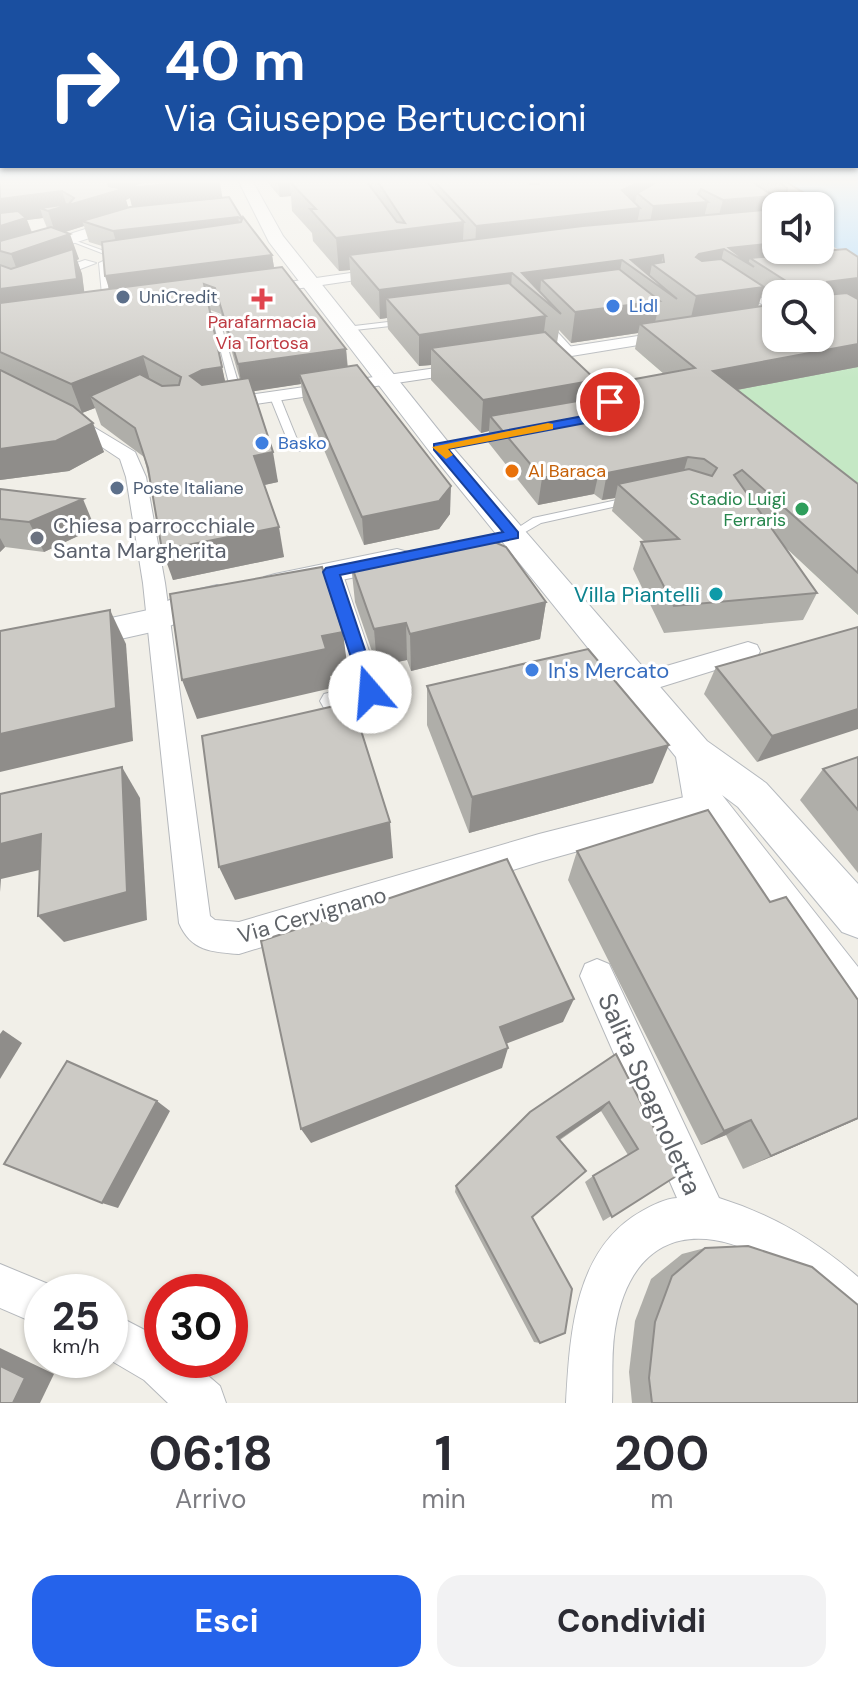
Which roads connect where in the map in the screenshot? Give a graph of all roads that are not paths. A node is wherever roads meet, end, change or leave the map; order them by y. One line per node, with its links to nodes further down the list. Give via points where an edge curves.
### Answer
1 (50, 247): 7 (main road)
2 (74, 247): 8 (street, via 97,259)
3 (82, 247): 6 (lane)
4 (283, 247): 11 (main road)
5 (134, 255): 6 (lane)
6 (118, 257): 15 (lane, via 102,263)
7 (0, 262)
8 (90, 263): 10 (street, via 20,288); 15 (street)
9 (395, 271): 11 (street)
10 (0, 279)
11 (312, 282): 13 (street); 21 (main road)
12 (739, 286): 16 (lane)
13 (251, 291)
14 (736, 296): 17 (lane)
15 (104, 308)
16 (762, 310)
17 (762, 313)
18 (214, 315): 29 (lane)
19 (410, 321): 21 (lane)
20 (543, 321): 23 (lane)
21 (346, 329): 27 (main road)
22 (687, 333): 23 (street, via 662,331)
23 (557, 355): 24 (street)
24 (514, 361)
25 (485, 365): 27 (street)
26 (579, 372): 33 (lane, via 610,402)
27 (386, 380): 28 (street); 36 (main road)
28 (275, 397): 29 (street); 37 (lane)
29 (238, 402): 31 (street)
30 (591, 403): 33 (lane)
31 (209, 406)
32 (55, 410): 42 (street, Via Cervignano, via 91,419 128,456)
33 (600, 413): 34 (lane, via 603,416)
34 (588, 419)
35 (516, 433): 36 (lane)
36 (439, 447): 39 (main road)
37 (296, 449)
38 (651, 496): 39 (lane, via 537,520)
39 (499, 538): 46 (main road)
40 (430, 552): 41 (main road)
41 (331, 572): 42 (main road); 47 (street, via 370,692)
42 (155, 608): 43 (main road); 45 (main road); 49 (street, Via Cervignano, via 195,923 208,936 239,938)
43 (0, 629)
44 (748, 651): 46 (street)
45 (0, 654)
46 (638, 684): 48 (main road)
47 (333, 701)
48 (694, 752): 49 (main road); 50 (main road, via 752,795)
49 (704, 804): 52 (main road)
50 (858, 917)
51 (597, 976): 53 (street, Salita Spagnoletta)
52 (858, 1006)
53 (704, 1213): 56 (street, via 738,1222 780,1243 834,1281); 59 (street, via 670,1216 639,1234 611,1267 594,1318)
54 (0, 1286): 55 (street)
55 (24, 1296)
56 (858, 1306)
57 (128, 1345): 58 (street, via 160,1364)
58 (203, 1403)
59 (589, 1403)

